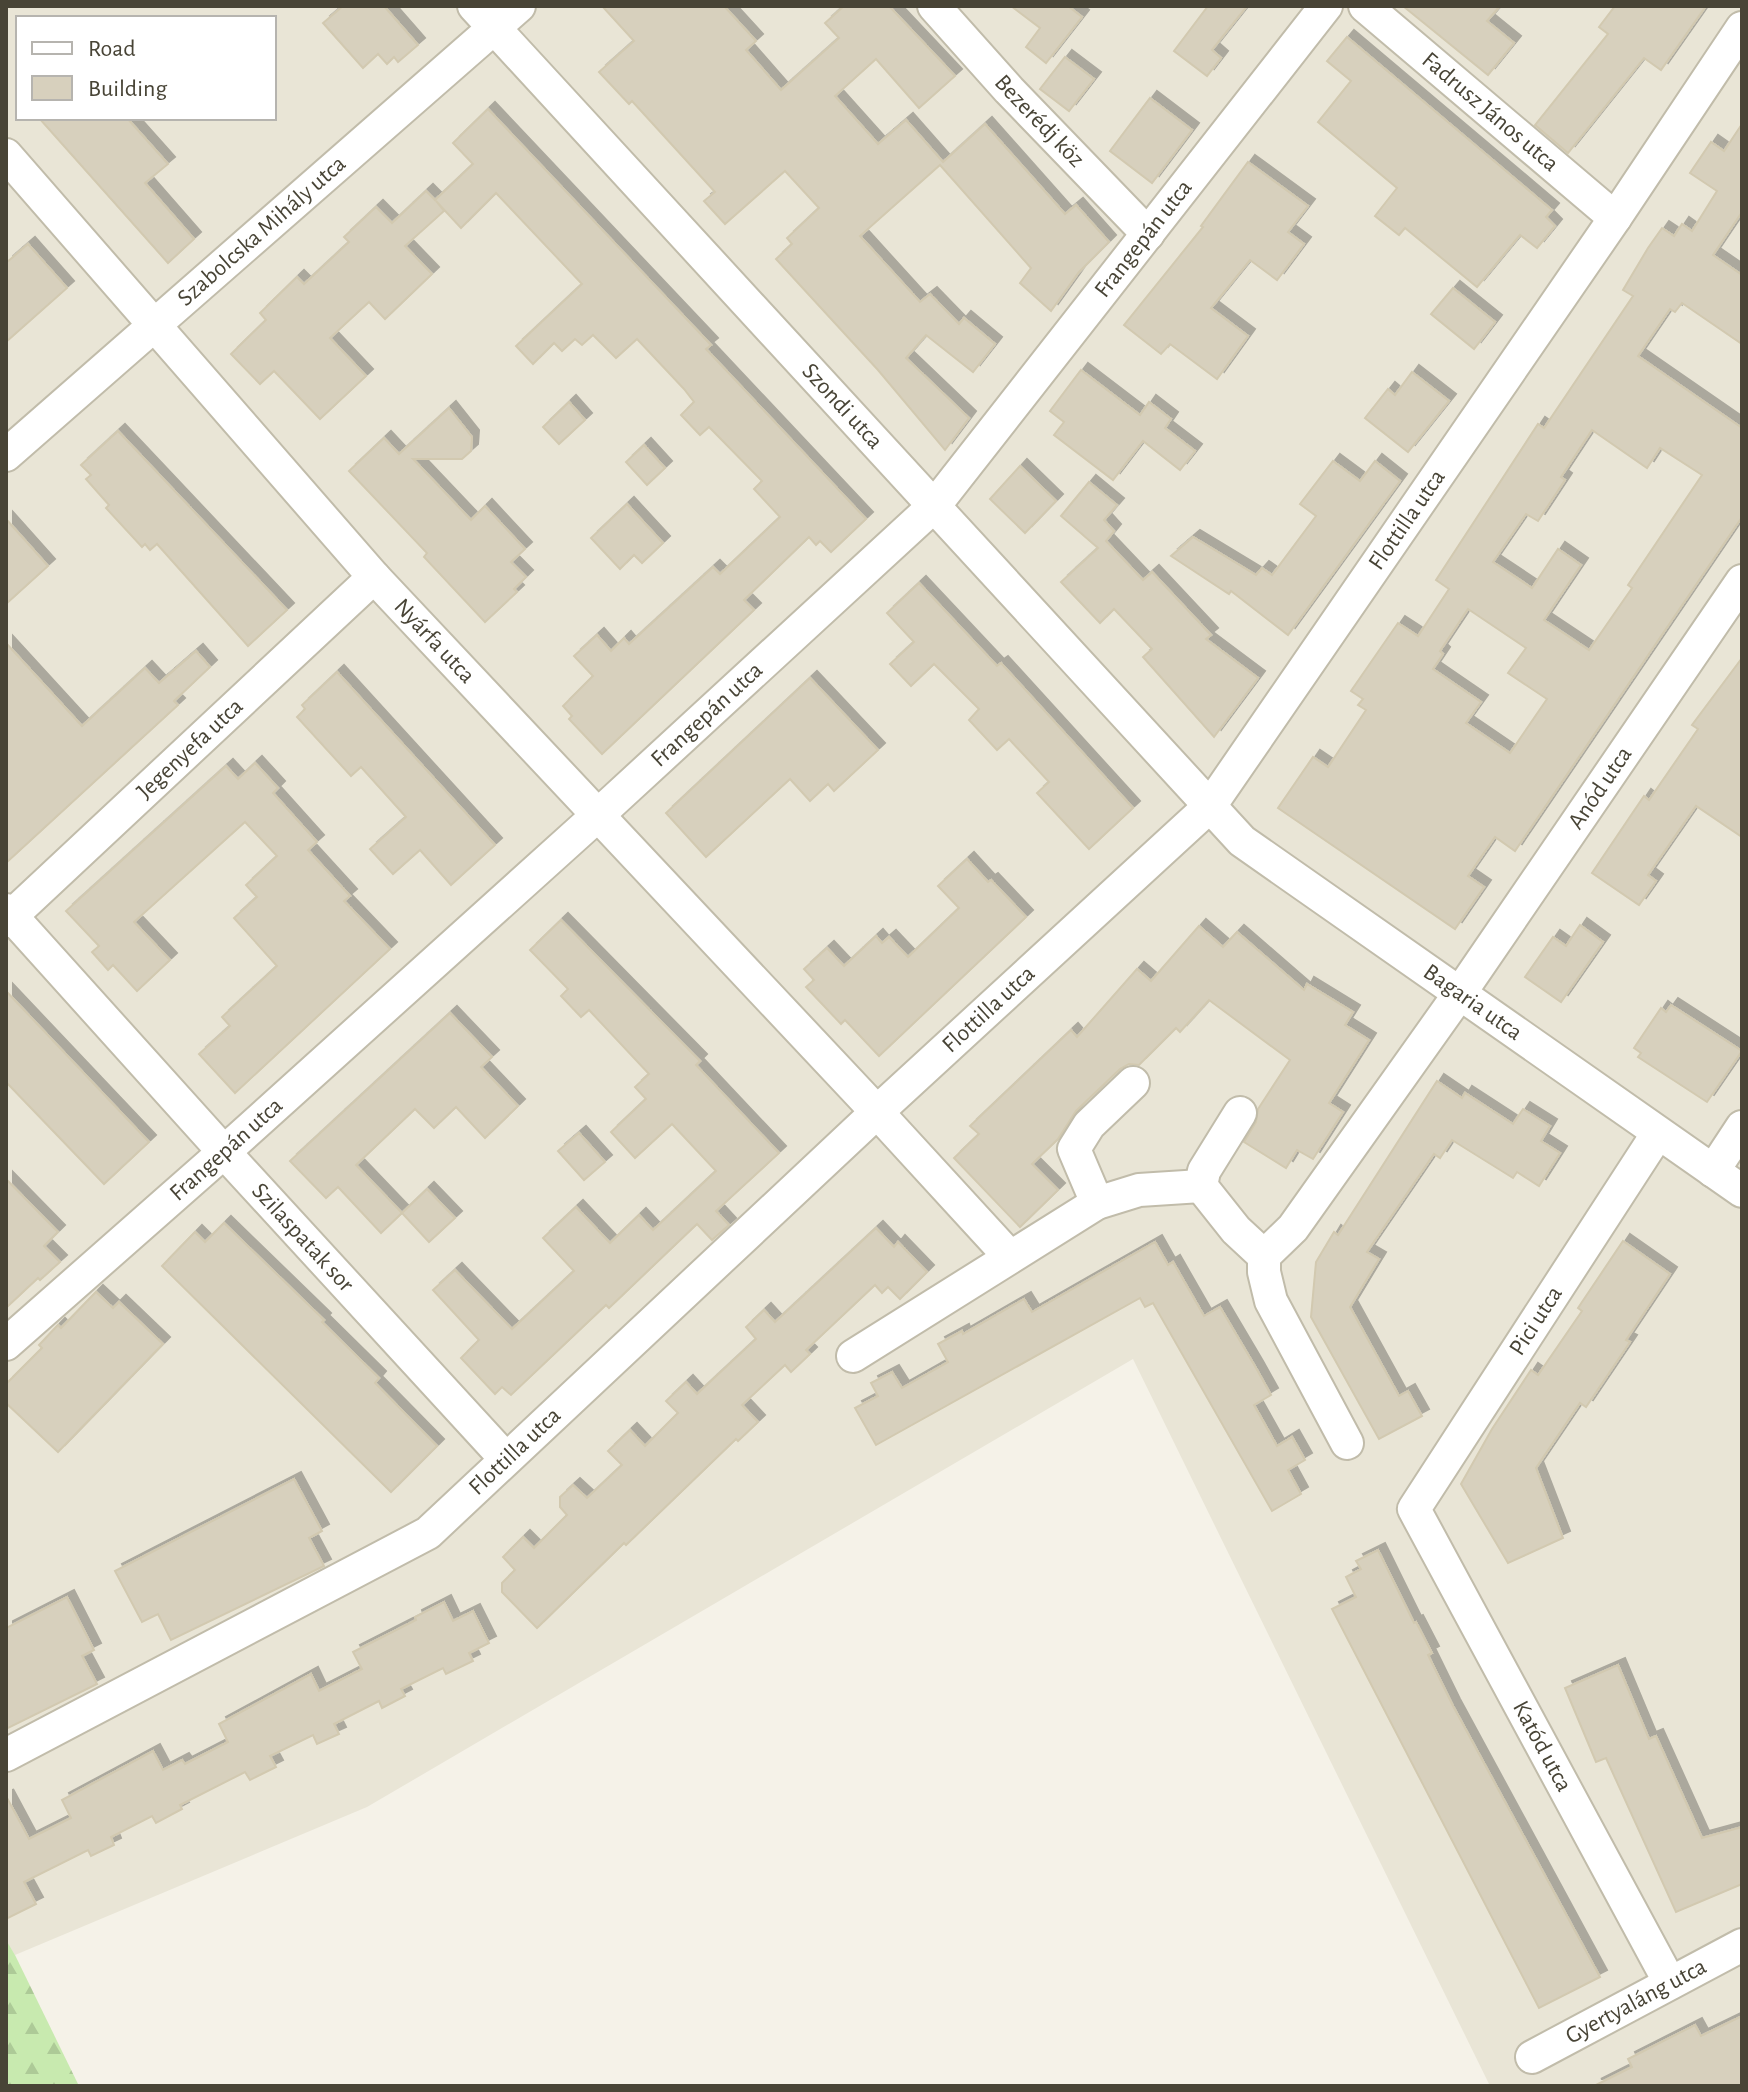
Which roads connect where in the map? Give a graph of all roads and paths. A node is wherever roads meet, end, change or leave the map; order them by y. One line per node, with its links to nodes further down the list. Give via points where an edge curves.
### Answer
1 (519, 6): 5 (street, Szabolcska Mihály utca)
2 (934, 6): 9 (street, Bezerédj köz)
3 (1326, 6): 9 (street, Frangepán utca)
4 (1365, 6): 8 (street, Fadrusz János utca)
5 (484, 17): 10 (street, Szabolcska Mihály utca); 12 (street, Szondi utca)
6 (1742, 28): 8 (street, Flottilla utca)
7 (13, 176): 10 (street, Nyárfa utca)
8 (1615, 218): 15 (street, Flottilla utca)
9 (1148, 234): 12 (street, Frangepán utca)
10 (153, 326): 11 (street, Szabolcska Mihály utca); 13 (street, Nyárfa utca)
11 (6, 455)
12 (935, 505): 15 (street, Szondi utca); 16 (street, Frangepán utca)
13 (374, 577): 16 (street, Nyárfa utca); 17 (street, Jegenyefa utca)
14 (1742, 581): 18 (street, Anód utca)
15 (1210, 806): 18 (street, Bagaria utca, via 1242,841); 20 (street, Flottilla utca)
16 (598, 815): 20 (street, Nyárfa utca); 24 (street, Frangepán utca)
17 (8, 916): 24 (street, Szilaspatak sor)
18 (1460, 993): 23 (street, Bagaria utca); 29 (street, Anód utca, via 1293,1228)
19 (1133, 1083): 28 (street, via 1089,1125 1074,1149)
20 (877, 1112): 30 (street, Nyárfa utca); 34 (street, Flottilla utca)
21 (1240, 1113): 26 (street, via 1204,1171)
22 (1742, 1127): 25 (street)
23 (1658, 1133): 25 (street, Bagaria utca); 35 (street, Pici utca)
24 (224, 1152): 31 (street, Frangepán utca); 34 (street, Szilaspatak sor)
25 (1713, 1171): 27 (street, Bagaria utca)
26 (1201, 1186): 28 (street, via 1139,1190); 29 (street)
27 (1742, 1191)
28 (1097, 1203): 30 (street)
29 (1264, 1256): 33 (street, via 1271,1301)
30 (1010, 1257): 32 (street)
31 (6, 1344)
32 (853, 1356)
33 (1347, 1443)
34 (505, 1458): 36 (street, Flottilla utca, via 428,1533)
35 (1414, 1509): 38 (street, Katód utca)
36 (6, 1755)
37 (1742, 1945): 38 (street, Gyertyaláng utca)
38 (1670, 1983): 39 (street, Gyertyaláng utca)
39 (1532, 2057)

